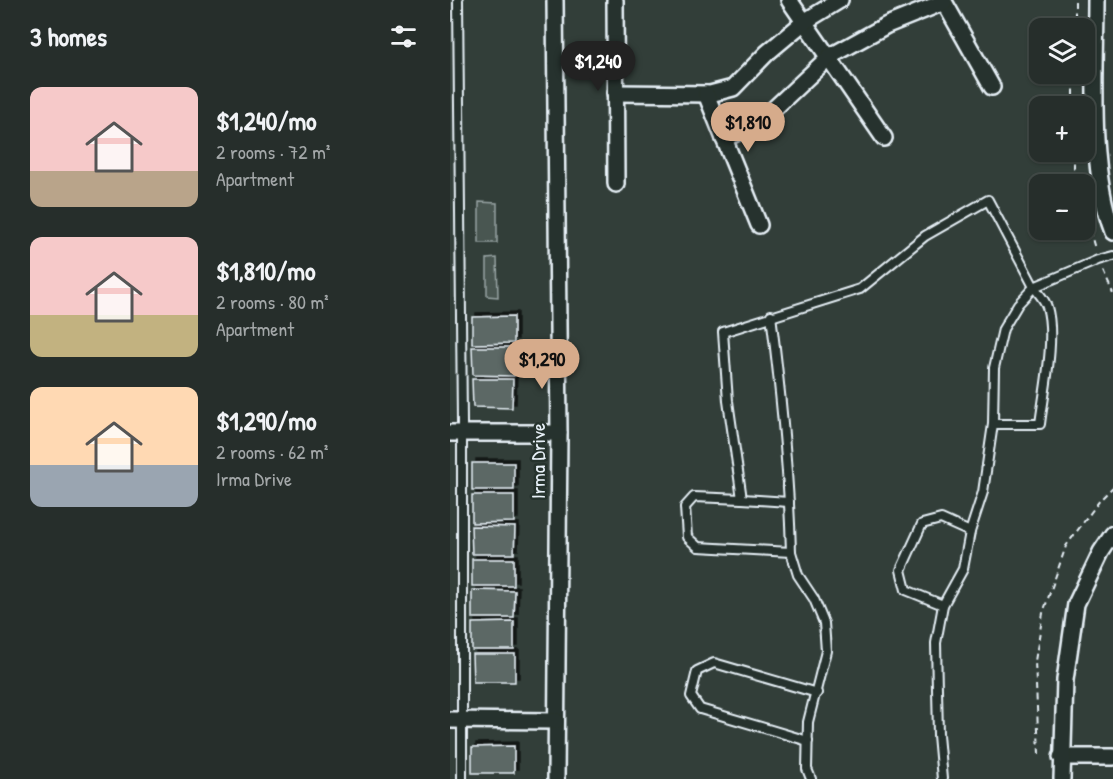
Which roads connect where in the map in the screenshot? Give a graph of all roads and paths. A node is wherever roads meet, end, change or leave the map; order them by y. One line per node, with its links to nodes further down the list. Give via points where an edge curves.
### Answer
1 (458, 0): 24 (lane)
2 (555, 0): 25 (street, Irma Drive)
3 (615, 0): 13 (street)
4 (789, 0): 10 (street)
5 (840, 0): 10 (street)
6 (1075, 0): 9 (path)
7 (1096, 0): 19 (street, via 1098,159)
8 (944, 1): 11 (street, via 887,25); 12 (street)
9 (1075, 18)
10 (804, 22): 11 (street); 14 (street, via 733,88)
11 (829, 57): 15 (street); 16 (street, via 762,120)
12 (992, 87)
13 (615, 93): 14 (street); 17 (street)
14 (706, 94): 16 (street)
15 (884, 138)
16 (724, 139): 18 (street)
17 (615, 184)
18 (759, 225)
19 (1113, 232)
20 (1113, 256): 21 (lane)
21 (1034, 288): 22 (lane, via 988,200 926,236 860,289); 23 (lane, via 1018,304 1003,329 994,368); 23 (lane, via 1046,304 1050,320 1040,424)
22 (771, 315): 27 (lane, via 723,332); 28 (lane)
23 (993, 424): 29 (lane, via 983,492)
24 (456, 433): 25 (street); 34 (lane)
25 (559, 433): 35 (street, Irma Drive)
26 (1113, 487): 37 (path, via 1066,546 1043,613 1035,661)
27 (742, 499): 28 (lane); 31 (lane, via 694,496 685,507 687,537 698,547)
28 (789, 502): 31 (lane)
29 (970, 532): 32 (lane, via 963,569); 32 (lane, via 941,519 922,524 901,570 906,591)
30 (1113, 534): 38 (street, via 1076,604 1065,680)
31 (791, 552): 33 (lane, via 798,575 824,623 826,651)
32 (942, 605): 43 (lane, via 936,643)
33 (817, 693): 36 (lane, via 808,722); 36 (lane, via 714,663 697,671 691,696 700,709)
34 (456, 720): 35 (street); 40 (lane)
35 (556, 721): 41 (street, Irma Drive)
36 (808, 741): 42 (lane, via 807,769)
37 (1039, 754)
38 (1062, 757): 39 (street); 44 (street)
39 (1113, 757)
40 (462, 779)
41 (556, 779)
42 (811, 779)
43 (942, 779)
44 (1062, 779)

